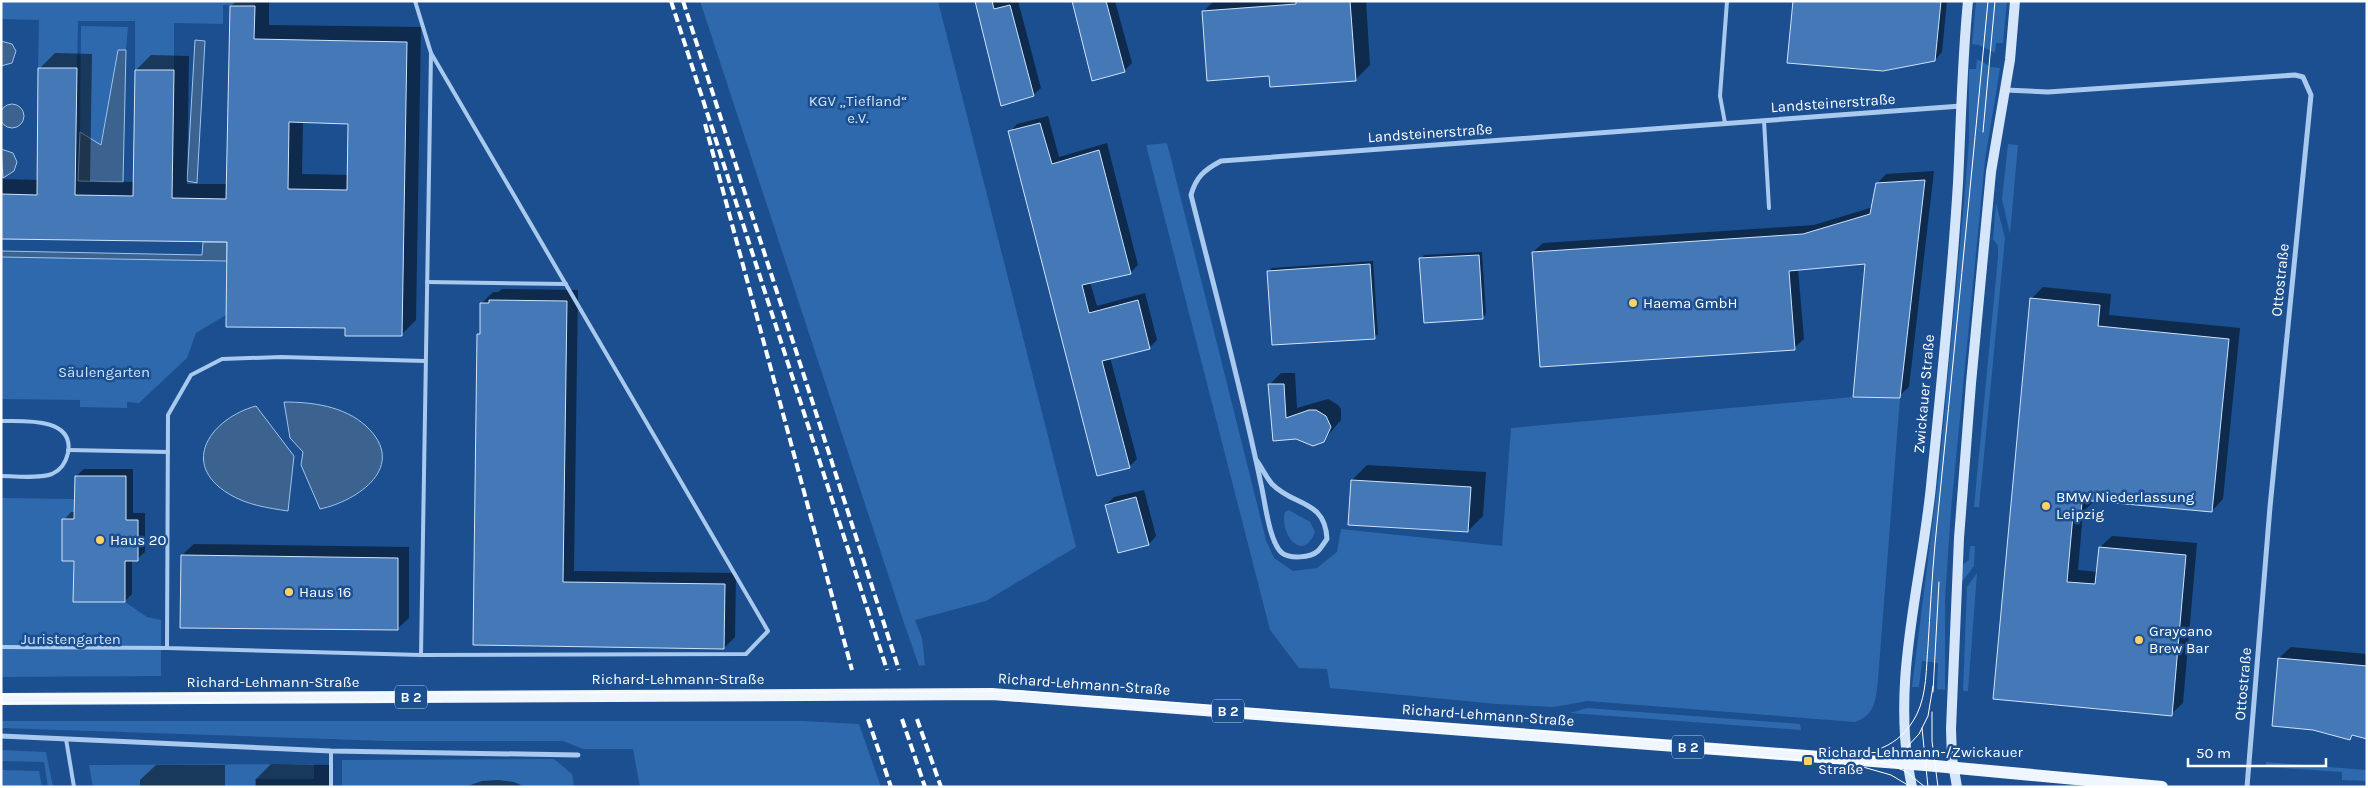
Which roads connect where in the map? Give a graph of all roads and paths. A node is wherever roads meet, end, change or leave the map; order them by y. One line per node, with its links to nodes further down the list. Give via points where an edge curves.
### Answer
1 (416, 1): 5 (lane)
2 (1727, 1): 9 (lane, via 1720,96)
3 (1968, 1): 7 (main road, Zwickauer Straße)
4 (2015, 1): 6 (main road)
5 (431, 53): 11 (lane); 12 (lane)
6 (2004, 90): 28 (main road, via 1990,182 1962,496 1951,729); 34 (street, Ottostraße, via 2048,92 2295,75 2303,77 2306,82 2310,103 2270,507)
7 (1962, 106): 8 (street, Landsteinerstraße); 27 (main road, Zwickauer Straße, via 1932,478 1903,698)
8 (1764, 121): 9 (street, Landsteinerstraße); 10 (lane)
9 (1725, 123): 17 (street, Landsteinerstraße, via 1221,160 1204,170 1195,181 1191,196)
10 (1769, 208)
11 (427, 282): 12 (lane); 13 (lane)
12 (566, 284): 21 (lane, via 768,631 746,654)
13 (426, 361): 16 (lane, via 281,357 222,359 191,375 168,415); 21 (lane)
14 (1, 421): 15 (lane, via 33,421 53,426 64,434)
15 (68, 450): 16 (lane); 18 (lane, via 63,466 53,473 36,477)
16 (168, 452): 20 (lane)
17 (1256, 461): 17 (street, Landsteinerstraße, via 1270,525 1281,552 1288,556 1307,556 1317,552 1327,539 1324,519 1314,509 1273,484)
18 (1, 476)
19 (1, 647): 20 (lane)
20 (167, 648): 21 (lane)
21 (421, 655)
22 (1, 699): 27 (main road, Richard-Lehmann-Straße / B 2, via 992,694)
23 (1, 736): 24 (street)
24 (66, 739): 25 (street); 29 (lane)
25 (331, 751): 26 (street); 30 (lane)
26 (578, 755)
27 (1907, 764): 28 (main road, Richard-Lehmann-Straße / B 2); 31 (main road, Zwickauer Straße)
28 (1954, 767): 32 (main road); 33 (main road, Richard-Lehmann-Straße / B 2)
29 (74, 787)
30 (331, 787)
31 (1912, 787)
32 (1958, 787)
33 (2162, 787)
34 (2247, 787)

